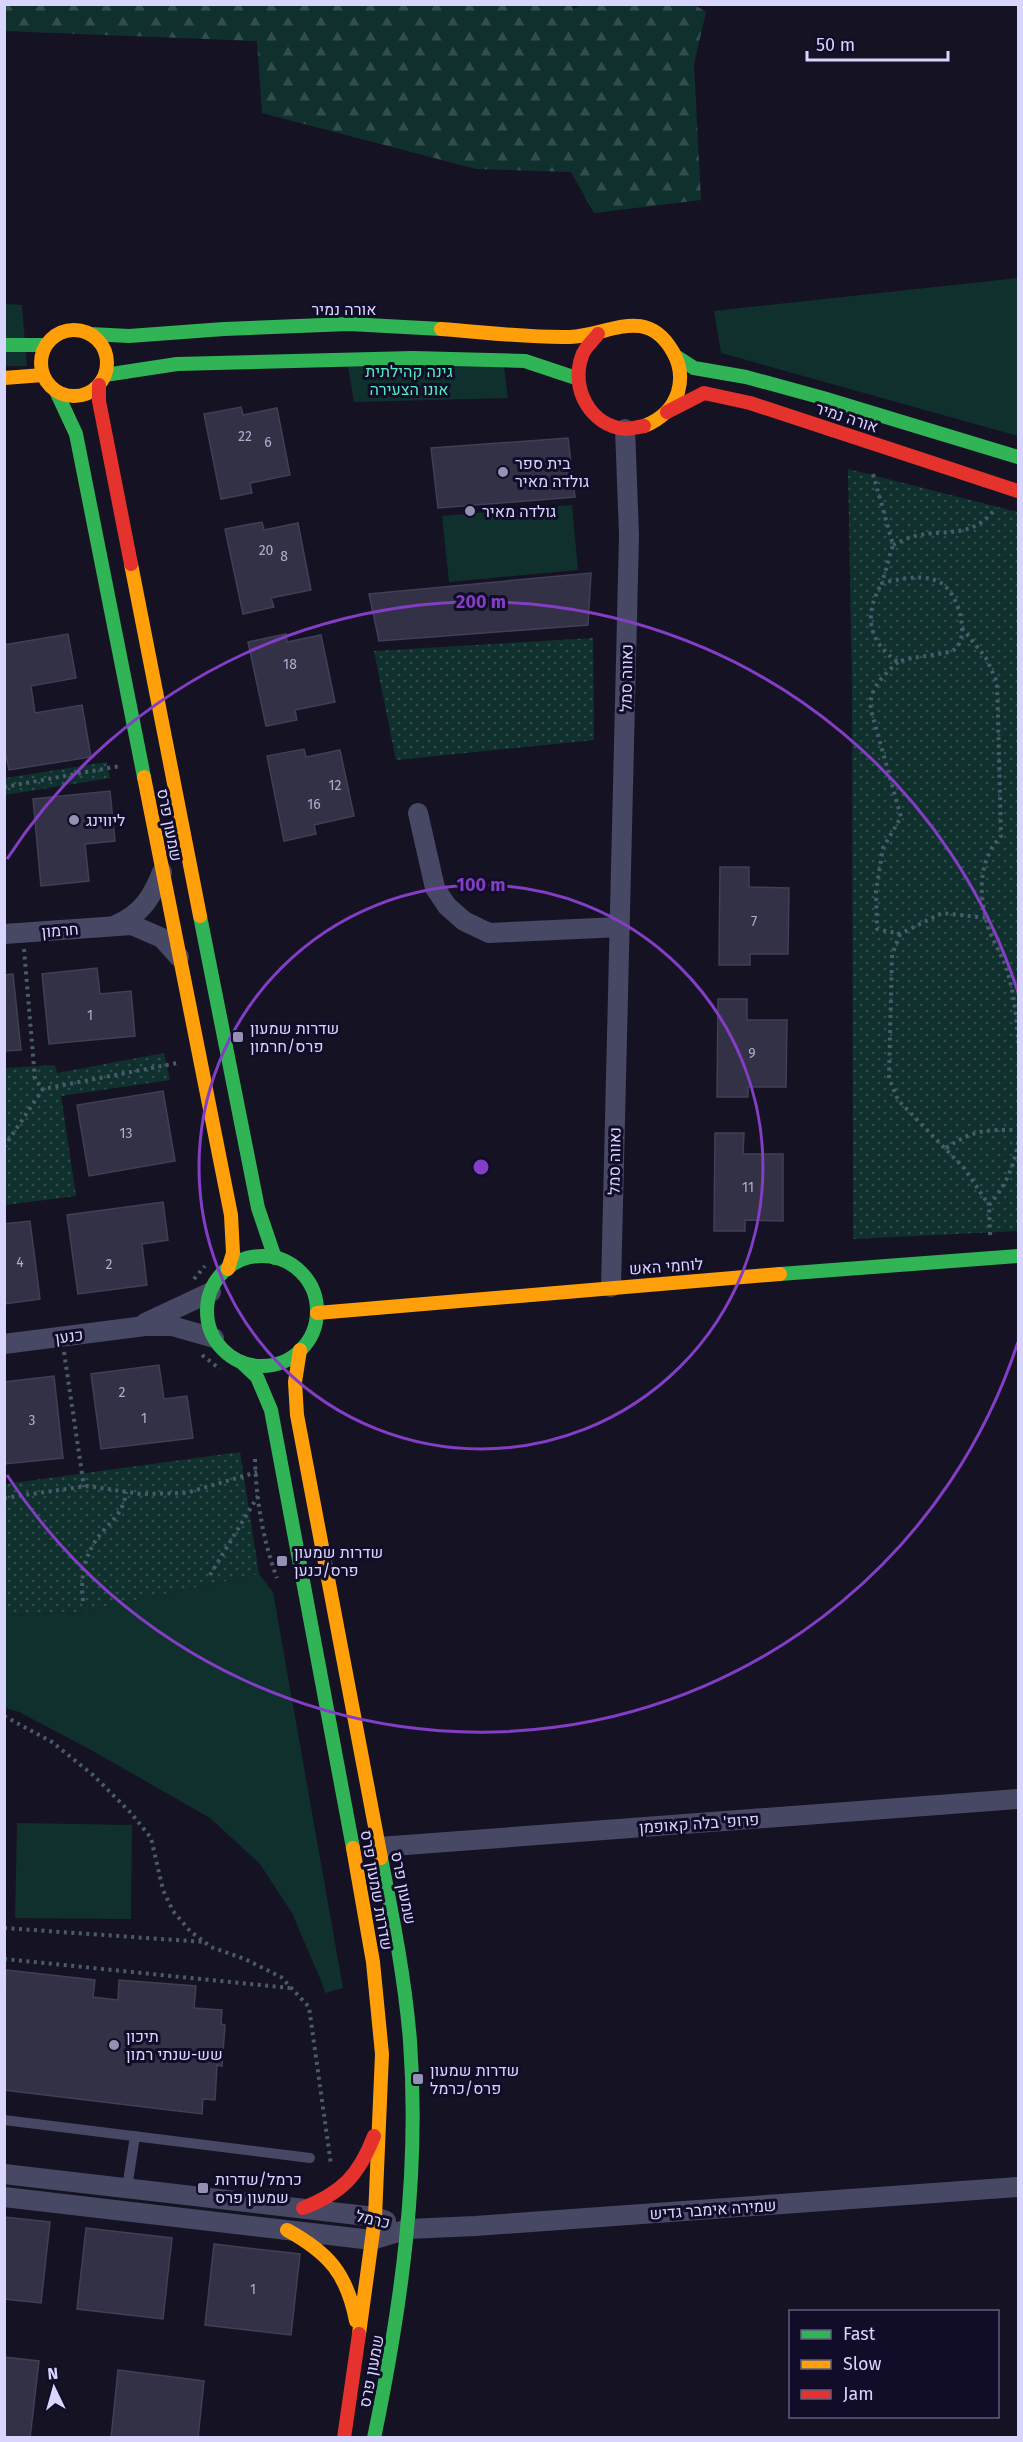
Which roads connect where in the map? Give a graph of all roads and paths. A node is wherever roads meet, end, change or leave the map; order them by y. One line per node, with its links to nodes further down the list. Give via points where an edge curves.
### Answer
1 (90, 334): 2 (street, אורה נמיר, via 129,336 349,324 570,337); 4 (street, via 71,330); 9 (street, via 106,356)
2 (598, 334): 5 (street, via 623,325 649,329 670,345); 8 (street, via 581,354)
3 (4, 345): 4 (street)
4 (46, 345): 6 (street, via 42,354)
5 (677, 357): 11 (street, via 680,385); 13 (street, אורה נמיר, via 694,369 746,377)
6 (43, 375): 7 (street); 10 (street)
7 (4, 378)
8 (576, 378): 9 (street, via 525,361 413,358 177,364); 12 (street, via 578,392 591,413 607,424)
9 (102, 380): 10 (street, via 92,391 74,396); 41 (street, שמעון פרס, via 99,401 258,1208)
10 (56, 391): 21 (street, שמעון פרס, via 76,434)
11 (667, 412): 12 (street, via 648,424); 15 (street, אורה נמיר, via 704,393 750,403)
12 (625, 429): 27 (street, נאווה סמל, via 629,535)
13 (1018, 457)
14 (873, 474): 17 (path)
15 (1018, 490)
16 (996, 508): 17 (path, via 985,522 957,532 914,536)
17 (893, 545): 18 (path)
18 (882, 583): 19 (path, via 918,578 941,583 957,601); 20 (path, via 873,601 872,630 885,654)
19 (962, 628): 20 (path, via 956,649); 25 (path, via 986,658 997,682 1001,836 983,865 982,896)
20 (898, 662): 29 (path, via 883,676 869,699 902,817 883,848 876,891 877,929)
21 (141, 762): 22 (path); 24 (street, שמעון פרס)
22 (4, 787)
23 (418, 813): 27 (street, via 435,888 464,921 489,933)
24 (162, 872): 26 (street, חרמון, via 142,909); 30 (street, שמעון פרס)
25 (987, 918): 29 (path, via 942,913); 31 (path, via 1011,984)
26 (116, 925): 28 (street, חרמון); 30 (street, חרמון, via 147,930 162,938)
27 (620, 927): 44 (street, נאווה סמל)
28 (14, 933): 33 (path, via 35,1079)
29 (900, 934): 37 (path, via 892,955 889,1078 898,1100)
30 (179, 957): 32 (street, שמעון פרס)
31 (1018, 1043)
32 (199, 1059): 33 (path); 43 (street, שמעון פרס, via 231,1215 233,1253)
33 (43, 1089): 36 (path)
34 (1018, 1130): 37 (path, via 978,1131)
35 (1018, 1142): 38 (path, via 1010,1174)
36 (4, 1147)
37 (946, 1148): 38 (path)
38 (990, 1205): 39 (path)
39 (990, 1236)
40 (1018, 1256): 44 (street, לוחמי האש)
41 (275, 1258): 43 (street, via 249,1258); 47 (street, via 300,1272 315,1297)
42 (207, 1264): 46 (path, via 185,1293)
43 (228, 1269): 45 (street)
44 (611, 1287): 47 (street, לוחמי האש)
45 (211, 1292): 46 (street, כנען); 51 (street, via 207,1314)
46 (187, 1304): 48 (street, כנען)
47 (317, 1313): 53 (street, via 315,1326)
48 (134, 1328): 49 (street, כנען, via 172,1326); 50 (street, כנען)
49 (193, 1331): 51 (street, כנען); 55 (path, via 197,1351)
50 (62, 1337): 52 (street, כנען); 59 (path)
51 (214, 1338): 54 (street, via 228,1355)
52 (4, 1344)
53 (300, 1350): 54 (street, via 279,1364 257,1366); 68 (street, שמעון פרס, via 295,1368 296,1405)
54 (242, 1362): 57 (street, שדרות שמעון פרס, via 258,1377 265,1391)
55 (221, 1370)
56 (256, 1452): 58 (path)
57 (281, 1464): 58 (path); 73 (street, שדרות שמעון פרס, via 373,1962 382,2054)
58 (256, 1472): 60 (path, via 186,1492); 61 (path)
59 (84, 1487): 60 (path); 62 (path)
60 (126, 1492): 65 (path, via 120,1514 93,1545 83,1566)
61 (258, 1496): 63 (path); 64 (path, via 269,1557)
62 (4, 1498)
63 (210, 1575)
64 (280, 1587)
65 (83, 1601)
66 (4, 1716): 70 (path, via 52,1742 131,1813 151,1838 163,1890 173,1911)
67 (1018, 1799): 68 (street, פרופ' בלה קאופמן)
68 (379, 1847): 84 (street, שמעון פרס, via 404,1986 408,2034 412,2122)
69 (4, 1928): 70 (path)
70 (205, 1942): 72 (path, via 280,1977)
71 (4, 1959): 72 (path)
72 (291, 1988): 77 (path, via 309,2007)
73 (381, 2117): 82 (street, via 357,2174 327,2199); 83 (street, שדרות שמעון פרס)
74 (4, 2120): 75 (lane)
75 (135, 2136): 76 (lane); 80 (lane)
76 (310, 2158)
77 (332, 2168)
78 (4, 2174): 80 (street, כרמל)
79 (1018, 2187): 84 (street, שמירה אימבר גדיש)
80 (127, 2188): 82 (street, כרמל)
81 (4, 2197): 85 (street, כרמל)
82 (303, 2208): 83 (street, כרמל)
83 (375, 2217): 84 (street, כרמל); 86 (street, שדרות שמעון פרס)
84 (408, 2229): 86 (street, כרמל); 89 (street, שמעון פרס, via 393,2344)
85 (287, 2230): 86 (street, כרמל); 87 (street, via 307,2240 333,2262 350,2295)
86 (372, 2240): 87 (street, שדרות שמעון פרס)
87 (358, 2339): 88 (street, שדרות שמעון פרס)
88 (344, 2438)
89 (374, 2438)

